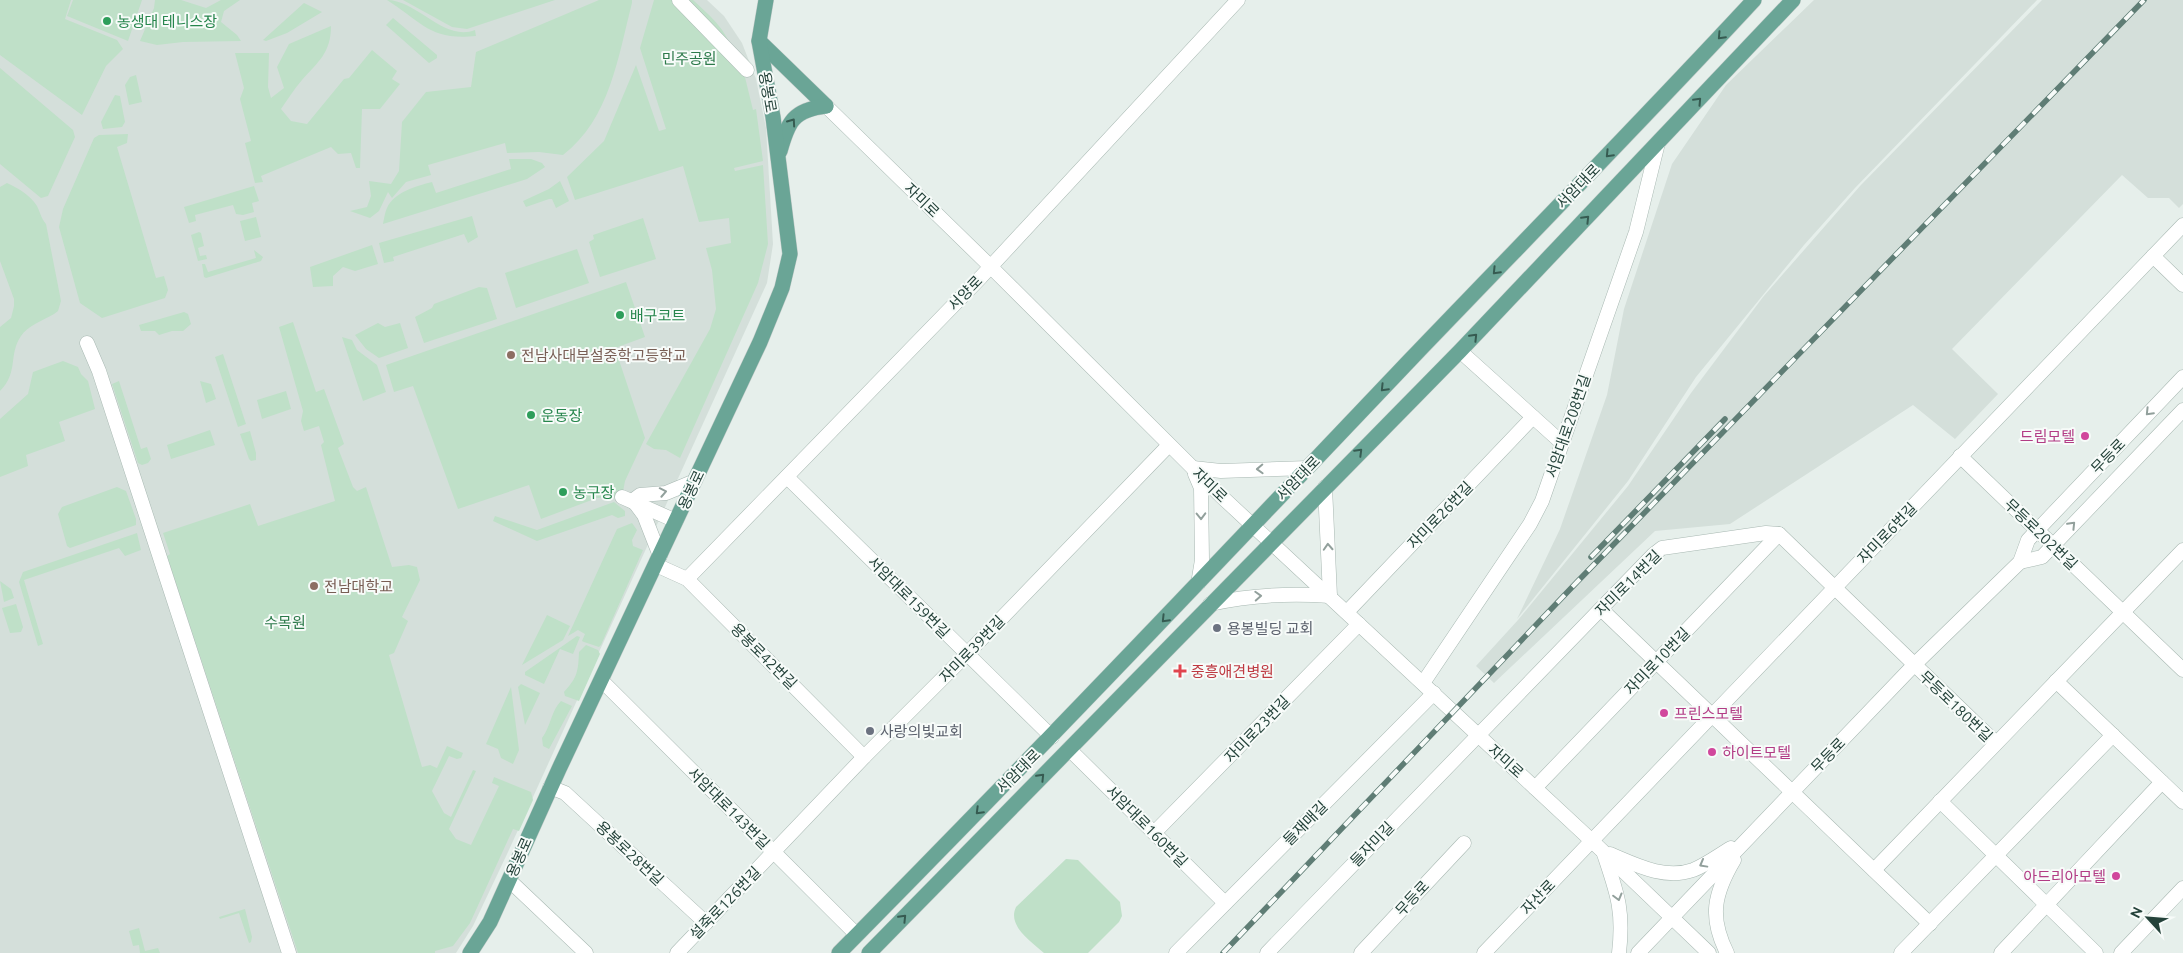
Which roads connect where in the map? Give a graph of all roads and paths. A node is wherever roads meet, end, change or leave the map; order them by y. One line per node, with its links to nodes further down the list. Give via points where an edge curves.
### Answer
1 (679, 0): 7 (street)
2 (766, 0): 6 (main road, 용봉로)
3 (1238, 0): 13 (street, 서양로)
4 (1754, 0): 24 (main road, 서암대로, one-way to 24)
5 (1792, 0): 9 (main road, 서암대로, one-way to 5)
6 (759, 41): 8 (main road, 자미로); 10 (main road, 용봉로)
7 (747, 70)
8 (826, 106): 10 (main road, one-way to 8, via 790,122 798,113); 13 (street, 자미로)
9 (1658, 143): 16 (main road, 서암대로, one-way to 9); 20 (street, 서암대로208번길, via 1636,232)
10 (778, 158): 26 (main road, 용봉로, via 790,242 788,266 760,342)
11 (2183, 225): 12 (street, 자미로6번길)
12 (2153, 256): 14 (street); 22 (street, 자미로6번길)
13 (990, 266): 21 (street, 자미로); 25 (street, 서양로)
14 (2183, 285)
15 (87, 344): 86 (street, via 99,371)
16 (1460, 351): 19 (street); 27 (main road, 서암대로, one-way to 16)
17 (2183, 377): 31 (street, 무등로, one-way to 31)
18 (2183, 410): 34 (street, 무등로, one-way to 18)
19 (1533, 417): 20 (street); 44 (street, 자미로26번길)
20 (1562, 443): 53 (street, 서암대로208번길, via 1542,501 1530,524)
21 (1169, 445): 23 (street, 자미로); 47 (street, 자미로39번길)
22 (1960, 456): 31 (street, 무등로202번길); 40 (street, 자미로6번길)
23 (1193, 468): 24 (street, one-way to 23, via 1221,471); 30 (street, 자미로); 39 (street, one-way to 39, via 1201,488 1202,560)
24 (1308, 468): 30 (main road, 서암대로)
25 (787, 477): 38 (street, 서양로); 47 (street, 서암대로159번길)
26 (694, 481): 28 (street, one-way to 26, via 666,493); 29 (main road, 용봉로)
27 (1325, 487): 33 (main road, 서암대로); 41 (street, one-way to 27)
28 (630, 500): 29 (street); 36 (street, via 644,515)
29 (676, 521): 36 (main road, 용봉로)
30 (1253, 525): 33 (street, 자미로); 39 (main road, 서암대로)
31 (2037, 530): 34 (street, 무등로202번길); 37 (street, 무등로, via 2028,540)
32 (1778, 534): 40 (street); 43 (street, 자미로14번길, via 1662,548); 48 (street, 자미로10번길)
33 (1271, 542): 41 (street, 자미로); 42 (main road, 서암대로)
34 (2053, 546): 37 (street, 무등로, via 2042,557); 45 (street, 무등로202번길)
35 (2183, 550): 45 (street)
36 (658, 560): 38 (street, 용봉로42번길); 51 (main road, 용봉로)
37 (2020, 562): 49 (street, 무등로)
38 (687, 580): 61 (street, 용봉로42번길)
39 (1198, 584): 58 (main road, 서암대로, one-way to 58)
40 (1834, 588): 49 (street, 무등로180번길); 55 (street, 자미로6번길)
41 (1330, 596): 42 (street, one-way to 41, via 1239,597); 44 (street, 자미로)
42 (1210, 604): 60 (main road, 서암대로)
43 (1601, 609): 48 (street); 56 (street, 자미로14번길)
44 (1347, 612): 46 (street, 자미로)
45 (2123, 612): 50 (street, 무등로202번길); 52 (street)
46 (1359, 624): 53 (street, 자미로); 68 (street, 자미로23번길)
47 (967, 654): 58 (street, 서암대로159번길); 61 (street, 자미로39번길)
48 (1656, 662): 55 (street); 64 (street, 자미로10번길)
49 (1914, 665): 59 (street, 무등로180번길); 65 (street, 무등로)
50 (2183, 670)
51 (602, 680): 63 (main road, 용봉로); 73 (street, 서암대로143번길)
52 (2056, 681): 57 (street); 59 (street)
53 (1423, 683): 54 (street, 자미로)
54 (1434, 693): 56 (street, 자미로); 78 (street, 들재매길)
55 (1712, 715): 65 (street); 70 (street, 자미로6번길)
56 (1477, 735): 64 (street, 자미로); 85 (street, 들자미길)
57 (2113, 735): 62 (street); 74 (street)
58 (1052, 737): 83 (main road, 서암대로, one-way to 83)
59 (1996, 743): 66 (street, 무등로180번길)
60 (1069, 749): 68 (street, 서암대로160번길); 84 (main road, 서암대로, one-way to 60)
61 (864, 757): 73 (street, 자미로39번길)
62 (2162, 782): 67 (street); 79 (street)
63 (550, 787): 76 (main road, 용봉로); 81 (street, 용봉로28번길, via 565,794)
64 (1535, 788): 70 (street, 자미로)
65 (1792, 792): 69 (street, 무등로); 75 (street)
66 (1940, 801): 74 (street); 75 (street, 무등로180번길)
67 (2183, 802)
68 (1154, 833): 78 (street, 서암대로160번길)
69 (1746, 840): 72 (street, one-way to 72, via 1694,869 1677,874 1650,870); 80 (street, 무등로); 97 (street, via 1726,874 1718,896 1715,916 1719,937)
70 (1592, 841): 72 (street, 자미로); 93 (street, 자산로)
71 (1464, 844): 92 (street, 무등로)
72 (1602, 851): 80 (street, 자미로); 94 (street, one-way to 94, via 1620,901 1622,929)
73 (774, 853): 81 (street, 설죽로126번길); 83 (street, 서암대로143번길)
74 (1996, 856): 79 (street); 82 (street)
75 (1874, 870): 82 (street)
76 (509, 880): 87 (main road, 용봉로, via 490,922); 88 (street)
77 (2183, 888): 101 (street)
78 (1225, 903): 91 (street, 들재매길)
79 (2046, 905): 99 (street); 100 (street)
80 (1672, 916): 95 (street, 무등로); 96 (street, 자미로)
81 (706, 923): 89 (street, 설죽로126번길)
82 (1930, 924): 98 (street)
83 (857, 935): 90 (main road, 서암대로)
84 (876, 951)
85 (1271, 952)
86 (290, 953)
87 (470, 953)
88 (586, 953)
89 (677, 953)
90 (839, 953)
91 (1176, 953)
92 (1361, 953)
93 (1484, 953)
94 (1619, 953)
95 (1638, 953)
96 (1709, 953)
97 (1727, 953)
98 (1901, 953)
99 (2001, 953)
100 (2096, 953)
101 (2121, 953)

